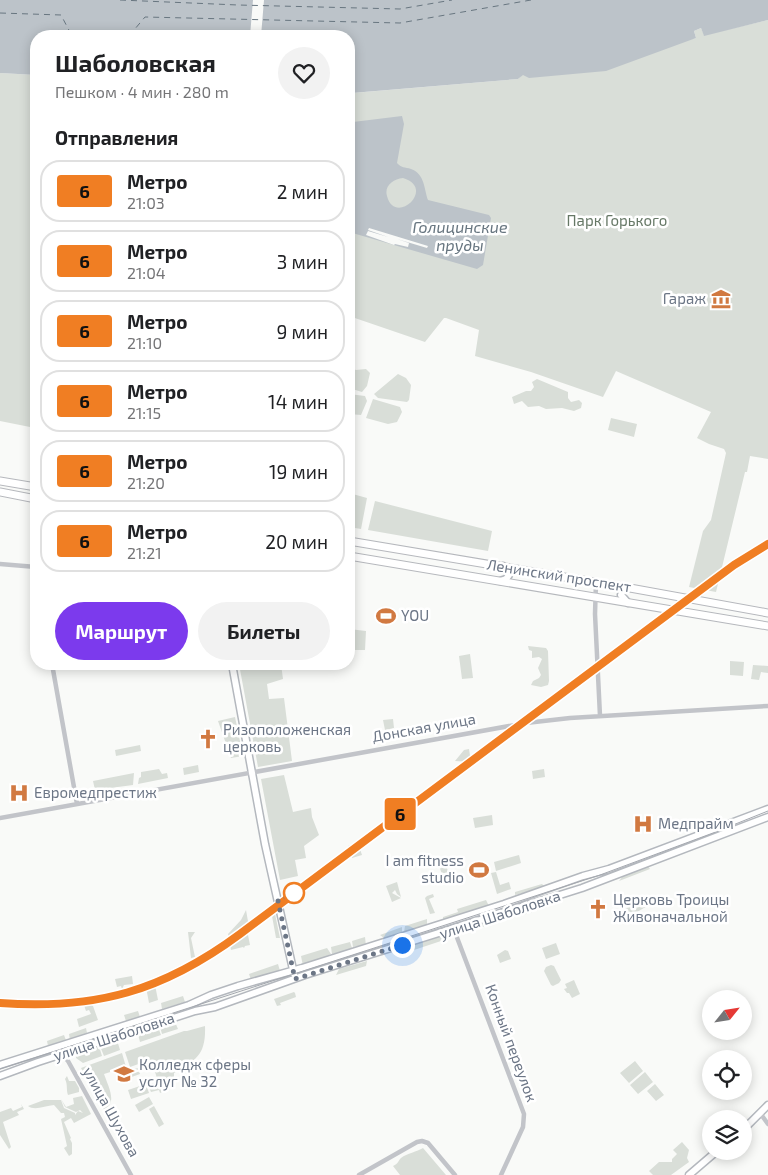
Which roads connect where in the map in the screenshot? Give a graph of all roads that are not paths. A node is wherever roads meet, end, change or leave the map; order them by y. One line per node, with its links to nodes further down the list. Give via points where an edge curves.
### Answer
1 (0, 481): 2 (main road)
2 (30, 486)
3 (0, 492): 4 (main road)
4 (30, 497)
5 (355, 542): 9 (main road, Ленинский проспект)
6 (355, 557): 10 (main road, Ленинский проспект)
7 (0, 564): 8 (street)
8 (30, 566)
9 (503, 566): 10 (main road, via 509,575); 11 (main road, Ленинский проспект)
10 (500, 581): 13 (main road, Ленинский проспект)
11 (596, 582): 12 (main road, Ленинский проспект); 13 (street)
12 (630, 588): 14 (main road, via 623,590 621,595); 15 (main road, Ленинский проспект)
13 (596, 598): 14 (main road, Ленинский проспект); 20 (street)
14 (628, 604): 16 (main road, Ленинский проспект)
15 (768, 613)
16 (768, 626)
17 (53, 670): 22 (street)
18 (233, 670): 21 (main road)
19 (768, 706): 20 (street, Донская улица)
20 (600, 716): 21 (street, Донская улица, via 526,723)
21 (252, 772): 22 (street, Донская улица); 30 (main road)
22 (77, 804): 25 (street, Донская улица)
23 (768, 809): 26 (main road, улица Шаболовка, via 609,869)
24 (768, 817): 27 (main road, улица Шаболовка, via 582,888)
25 (0, 818)
26 (451, 920): 27 (street, Конный переулок); 30 (main road, улица Шаболовка)
27 (454, 929): 28 (main road, улица Шаболовка); 29 (street, Конный переулок)
28 (443, 933): 29 (street, via 452,933); 31 (main road, улица Шаболовка)
29 (457, 938): 46 (street, Конный переулок, via 524,1114 523,1127)
30 (293, 971): 31 (main road); 32 (main road, улица Шаболовка, via 238,986 190,1005)
31 (295, 979): 33 (main road, улица Шаболовка)
32 (56, 1047): 34 (street, улица Шухова); 36 (main road, улица Шаболовка)
33 (71, 1051): 34 (main road, улица Шаболовка); 35 (street, улица Шухова)
34 (62, 1054): 35 (street, улица Шухова); 37 (main road, улица Шаболовка)
35 (68, 1061): 43 (street, улица Шухова)
36 (0, 1065)
37 (0, 1076)
38 (768, 1105): 39 (main road)
39 (760, 1113): 40 (main road); 41 (street)
40 (752, 1121)
41 (768, 1124)
42 (706, 1160): 47 (main road)
43 (131, 1175)
44 (359, 1175): 45 (street, via 422,1141 428,1143)
45 (455, 1175)
46 (502, 1175)
47 (689, 1175)

